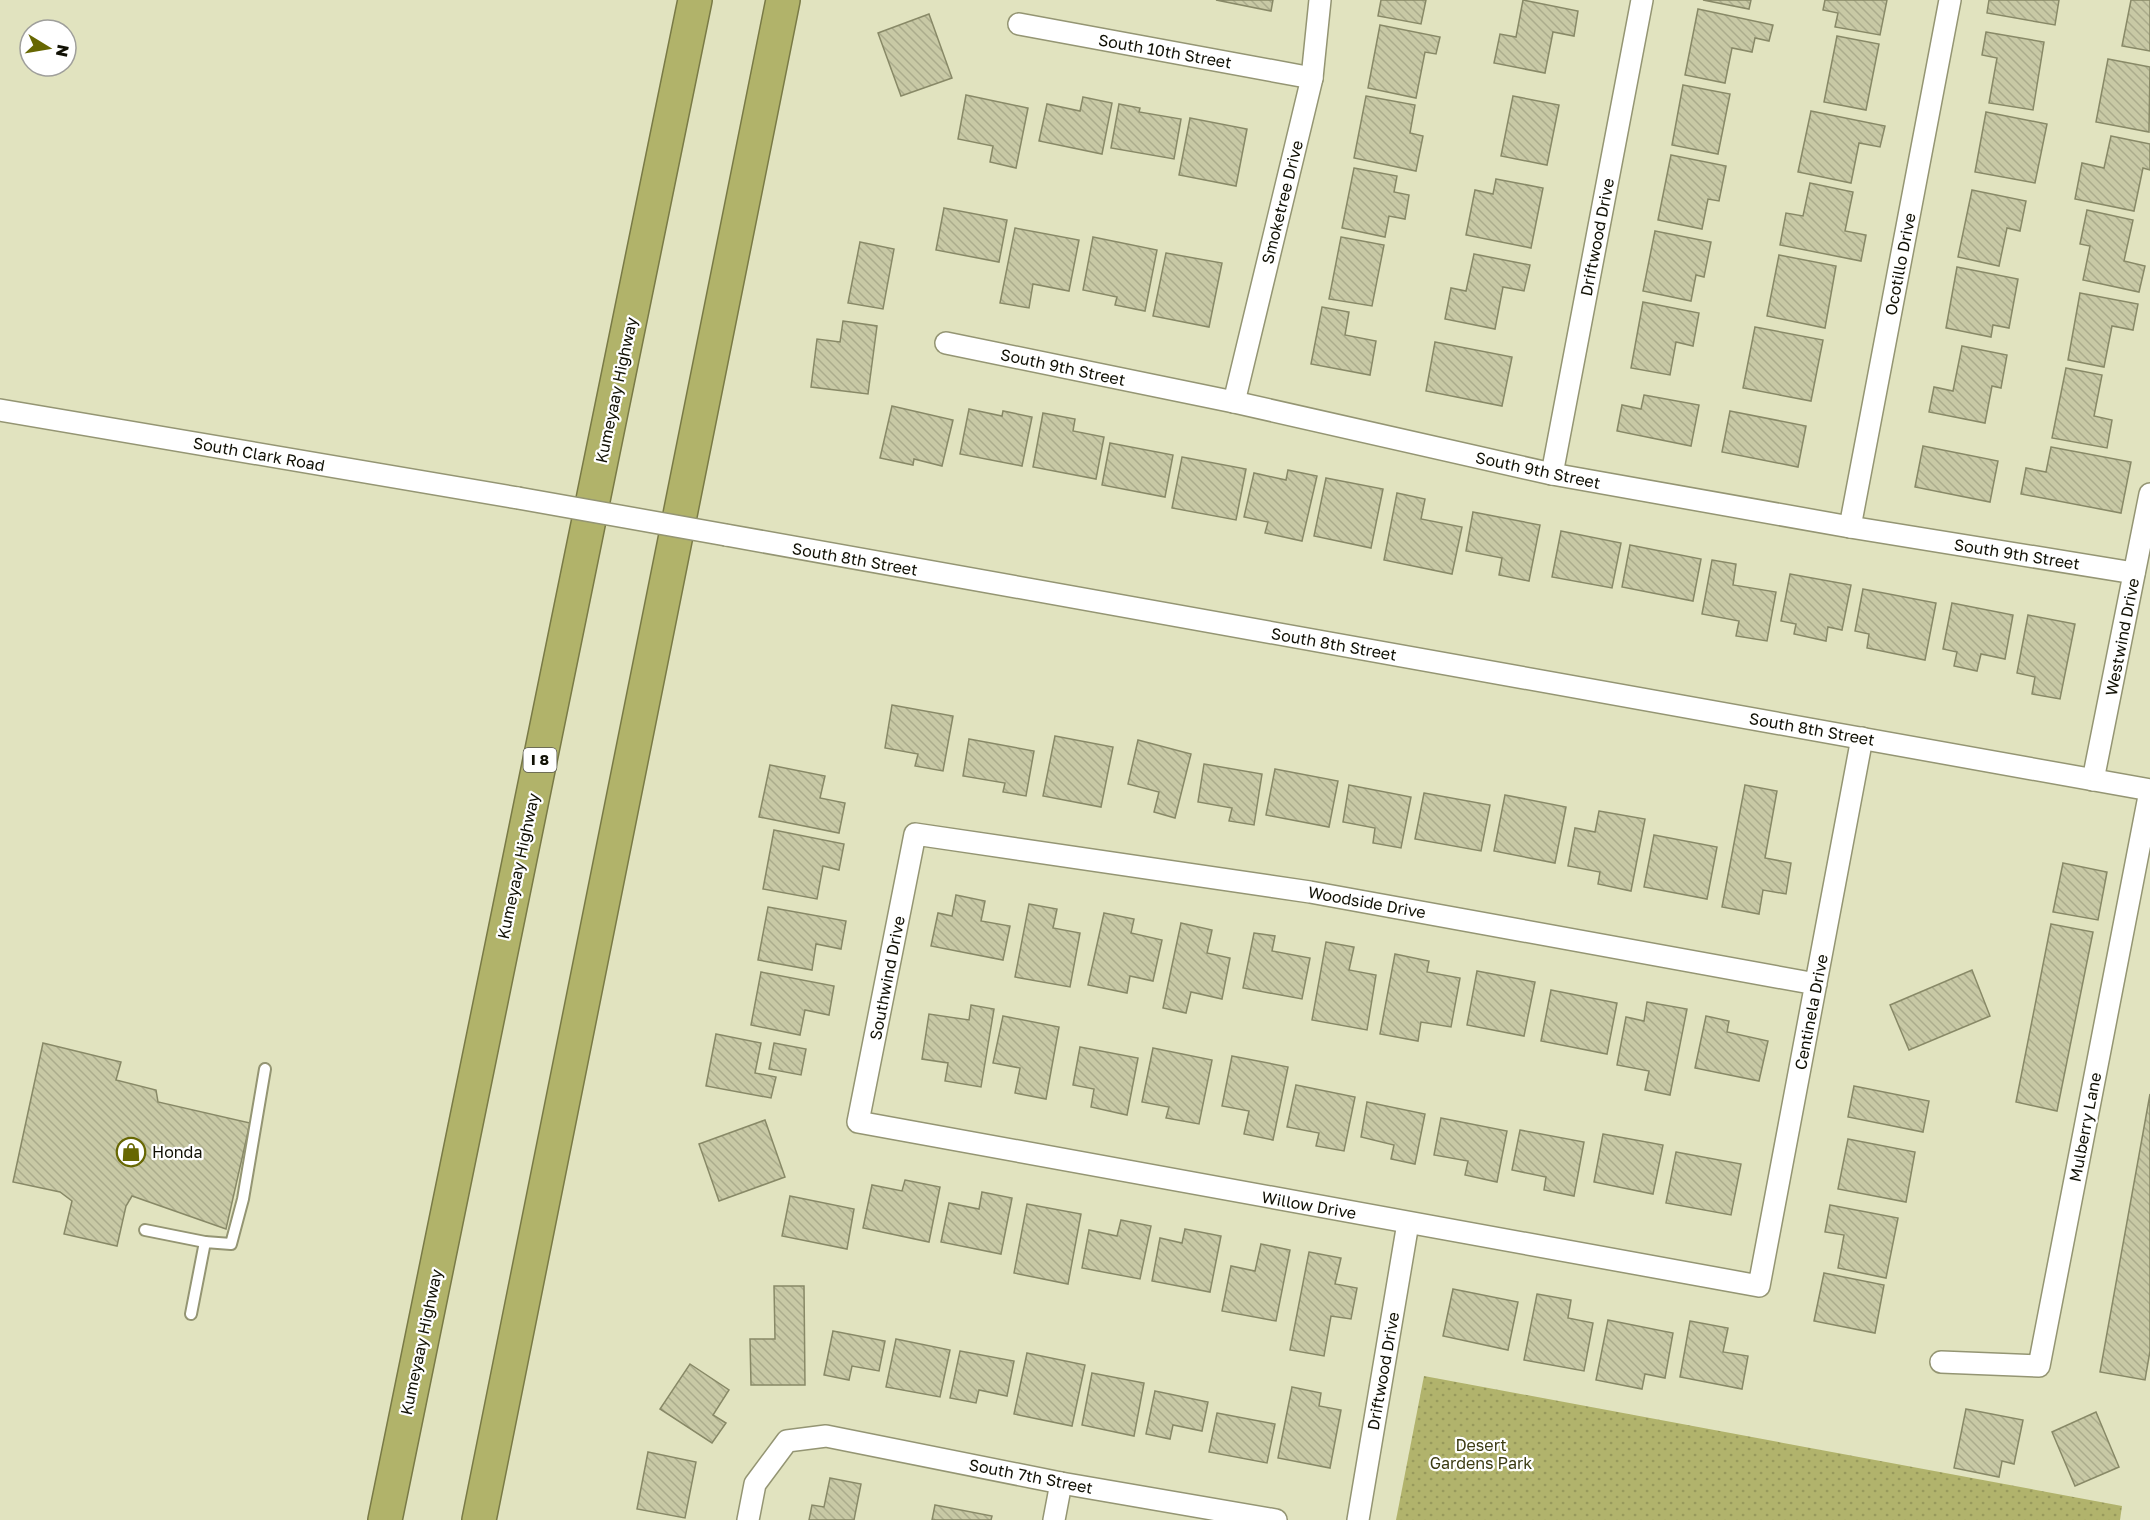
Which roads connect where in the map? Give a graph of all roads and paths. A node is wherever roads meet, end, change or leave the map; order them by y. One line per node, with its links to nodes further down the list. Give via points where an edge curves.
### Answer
1 (670, 0): 9 (highway)
2 (695, 0): 9 (highway, Kumeyaay Highway / I 8)
3 (783, 0): 33 (highway)
4 (1320, 0): 8 (street, Smoketree Drive)
5 (1642, 0): 13 (street, Driftwood Drive)
6 (1950, 0): 16 (street, Ocotillo Drive)
7 (1019, 24): 8 (street, South 10th Street)
8 (1312, 78): 11 (street, Smoketree Drive)
9 (676, 94): 32 (highway, Kumeyaay Highway / I 8)
10 (946, 343): 11 (street, South 9th Street)
11 (1234, 402): 13 (street, South 9th Street)
12 (0, 410): 15 (street, South Clark Road)
13 (1552, 474): 16 (street, South 9th Street)
14 (2150, 494): 17 (street, Westwind Drive)
15 (518, 498): 18 (street, South 8th Street, bridge)
16 (1850, 527): 17 (street, South 9th Street)
17 (2134, 573): 19 (street, Westwind Drive)
18 (1862, 738): 19 (street, South 8th Street); 22 (street, Centinela Drive)
19 (2093, 780): 20 (street, South 8th Street)
20 (2150, 791): 30 (street, Mulberry Lane, via 2039,1366)
21 (915, 834): 22 (street, Woodside Drive, via 1310,891); 24 (street, Southwind Drive)
22 (1816, 984): 28 (street, Centinela Drive)
23 (266, 1069): 27 (lane, via 231,1244)
24 (858, 1122): 25 (street, Willow Drive)
25 (1408, 1223): 28 (street, Willow Drive); 37 (street, Driftwood Drive)
26 (145, 1230): 27 (lane)
27 (205, 1242): 29 (lane)
28 (1759, 1286)
29 (191, 1314)
30 (1941, 1362)
31 (1061, 1483): 34 (street, South 7th Street, via 826,1436 787,1441 755,1485); 35 (street); 36 (street, South 7th Street)
32 (385, 1520)
33 (479, 1520)
34 (748, 1520)
35 (1054, 1520)
36 (1276, 1520)
37 (1358, 1520)

